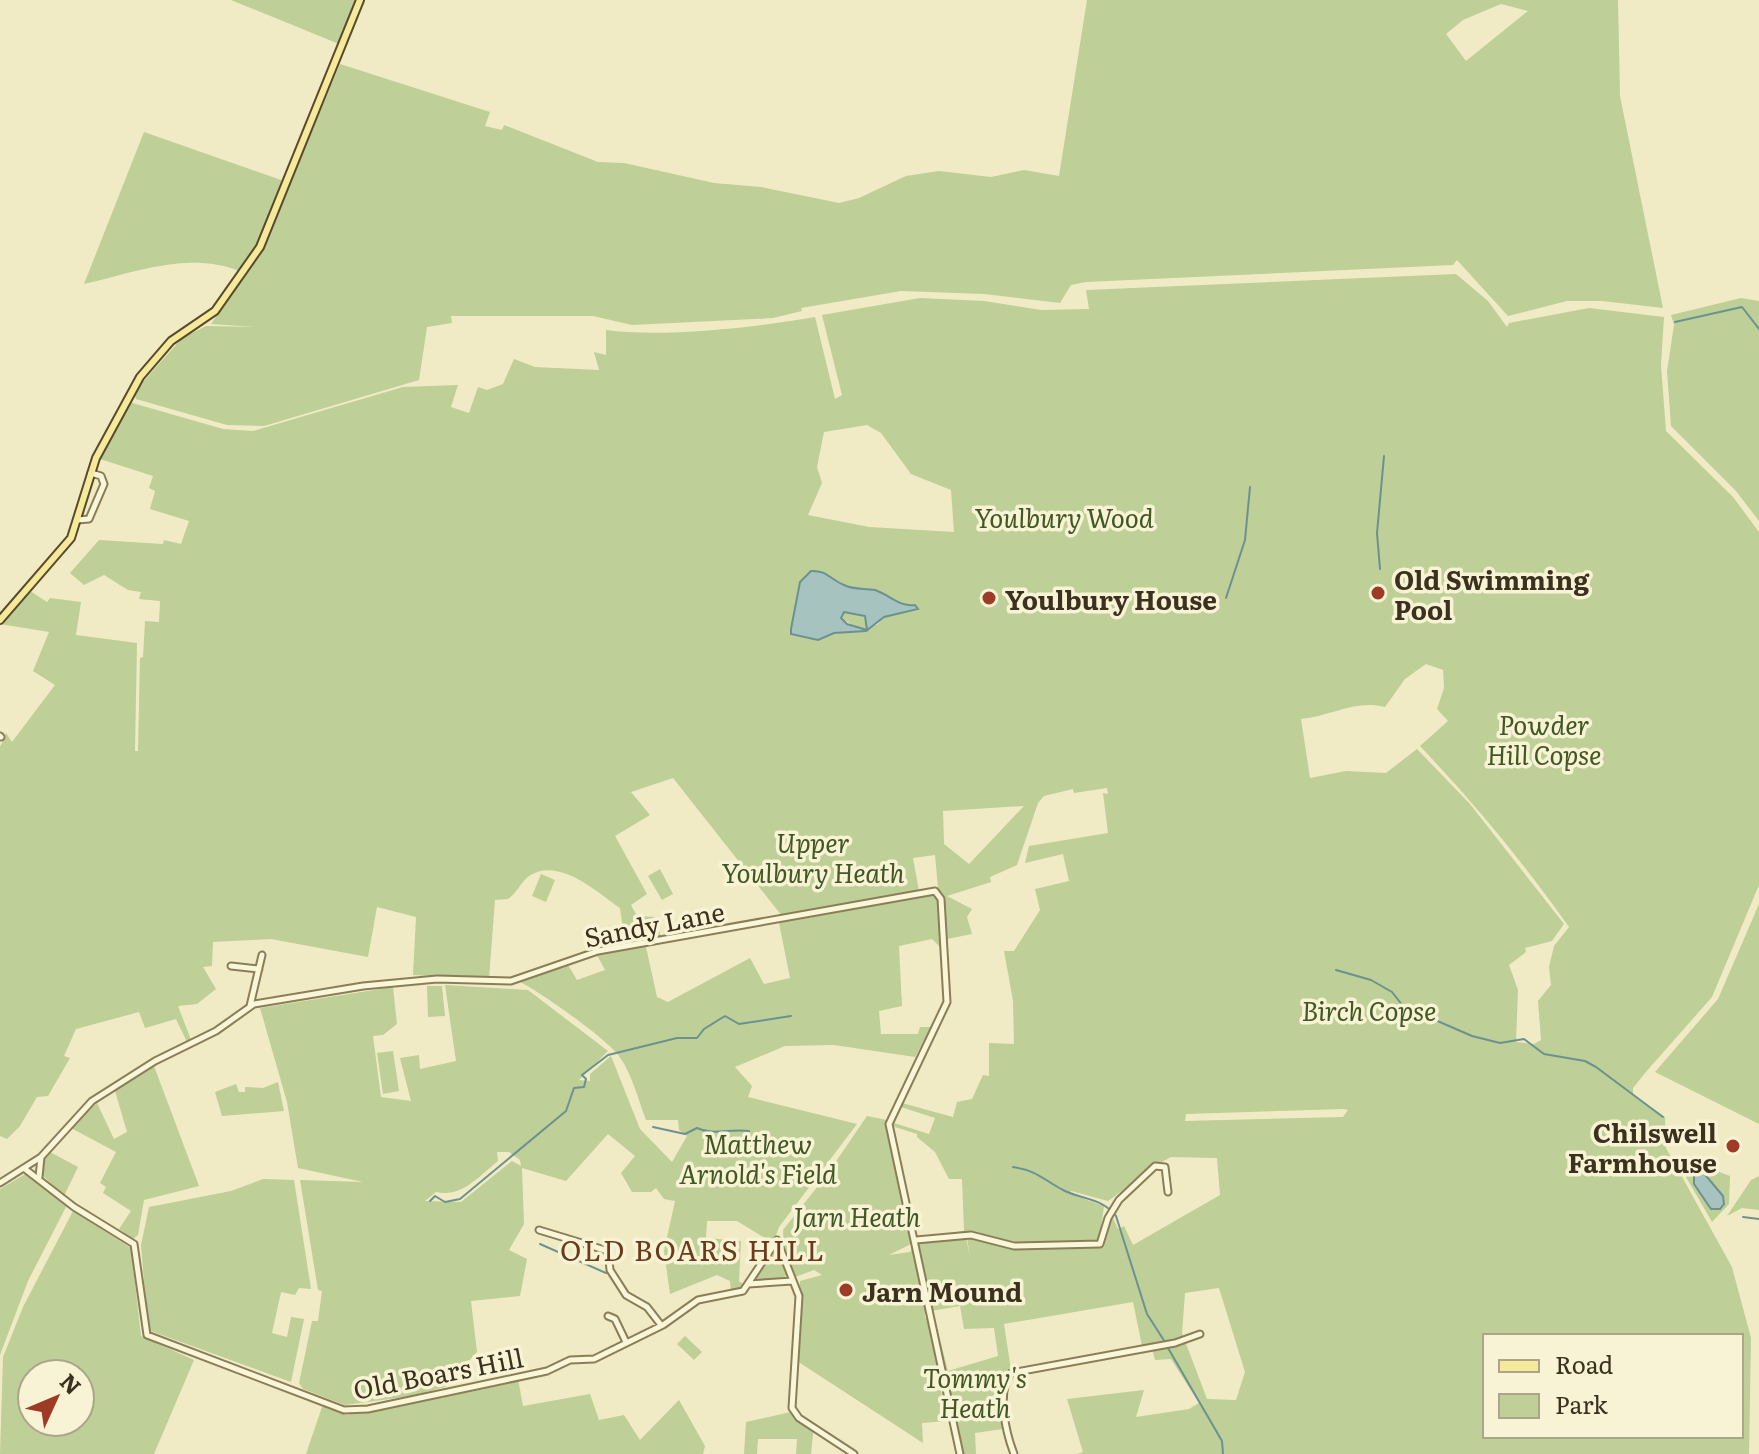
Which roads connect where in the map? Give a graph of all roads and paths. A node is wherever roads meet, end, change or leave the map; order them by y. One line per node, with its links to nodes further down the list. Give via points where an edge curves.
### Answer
1 (360, 0): 2 (main road, via 260,247 215,311 171,341 140,377)
2 (90, 473): 3 (main road); 3 (street, via 101,476 104,484 89,519)
3 (77, 520): 4 (main road, via 62,552)
4 (0, 620)
5 (262, 955): 7 (street)
6 (231, 966): 7 (street)
7 (259, 969): 8 (street)
8 (250, 1007): 9 (street, via 92,1101); 15 (street, Sandy Lane, via 363,986 520,979 598,951 935,891 947,1002 889,1124)
9 (41, 1157): 10 (street); 11 (street)
10 (25, 1169): 11 (street, Old Boars Hill); 12 (street)
11 (38, 1178): 21 (street, Old Boars Hill, via 134,1244 147,1335 344,1410 547,1371 570,1360 594,1359)
12 (0, 1183)
13 (1168, 1192): 15 (street, via 1165,1167 1155,1166 1119,1200 1100,1244 1014,1246 971,1235)
14 (539, 1230): 19 (street, via 610,1254 610,1270 626,1295 647,1307)
15 (916, 1240): 23 (street)
16 (792, 1281): 17 (street, Old Boars Hill); 17 (street, via 776,1239); 22 (street, via 799,1296 792,1408)
17 (748, 1284): 19 (street, Old Boars Hill, via 728,1296 698,1300)
18 (608, 1316): 21 (street, via 615,1319)
19 (661, 1325): 21 (street, Old Boars Hill)
20 (1200, 1334): 24 (street, via 1011,1373 1005,1380 1005,1430)
21 (626, 1342)
22 (854, 1454)
23 (960, 1454)
24 (1014, 1454)

